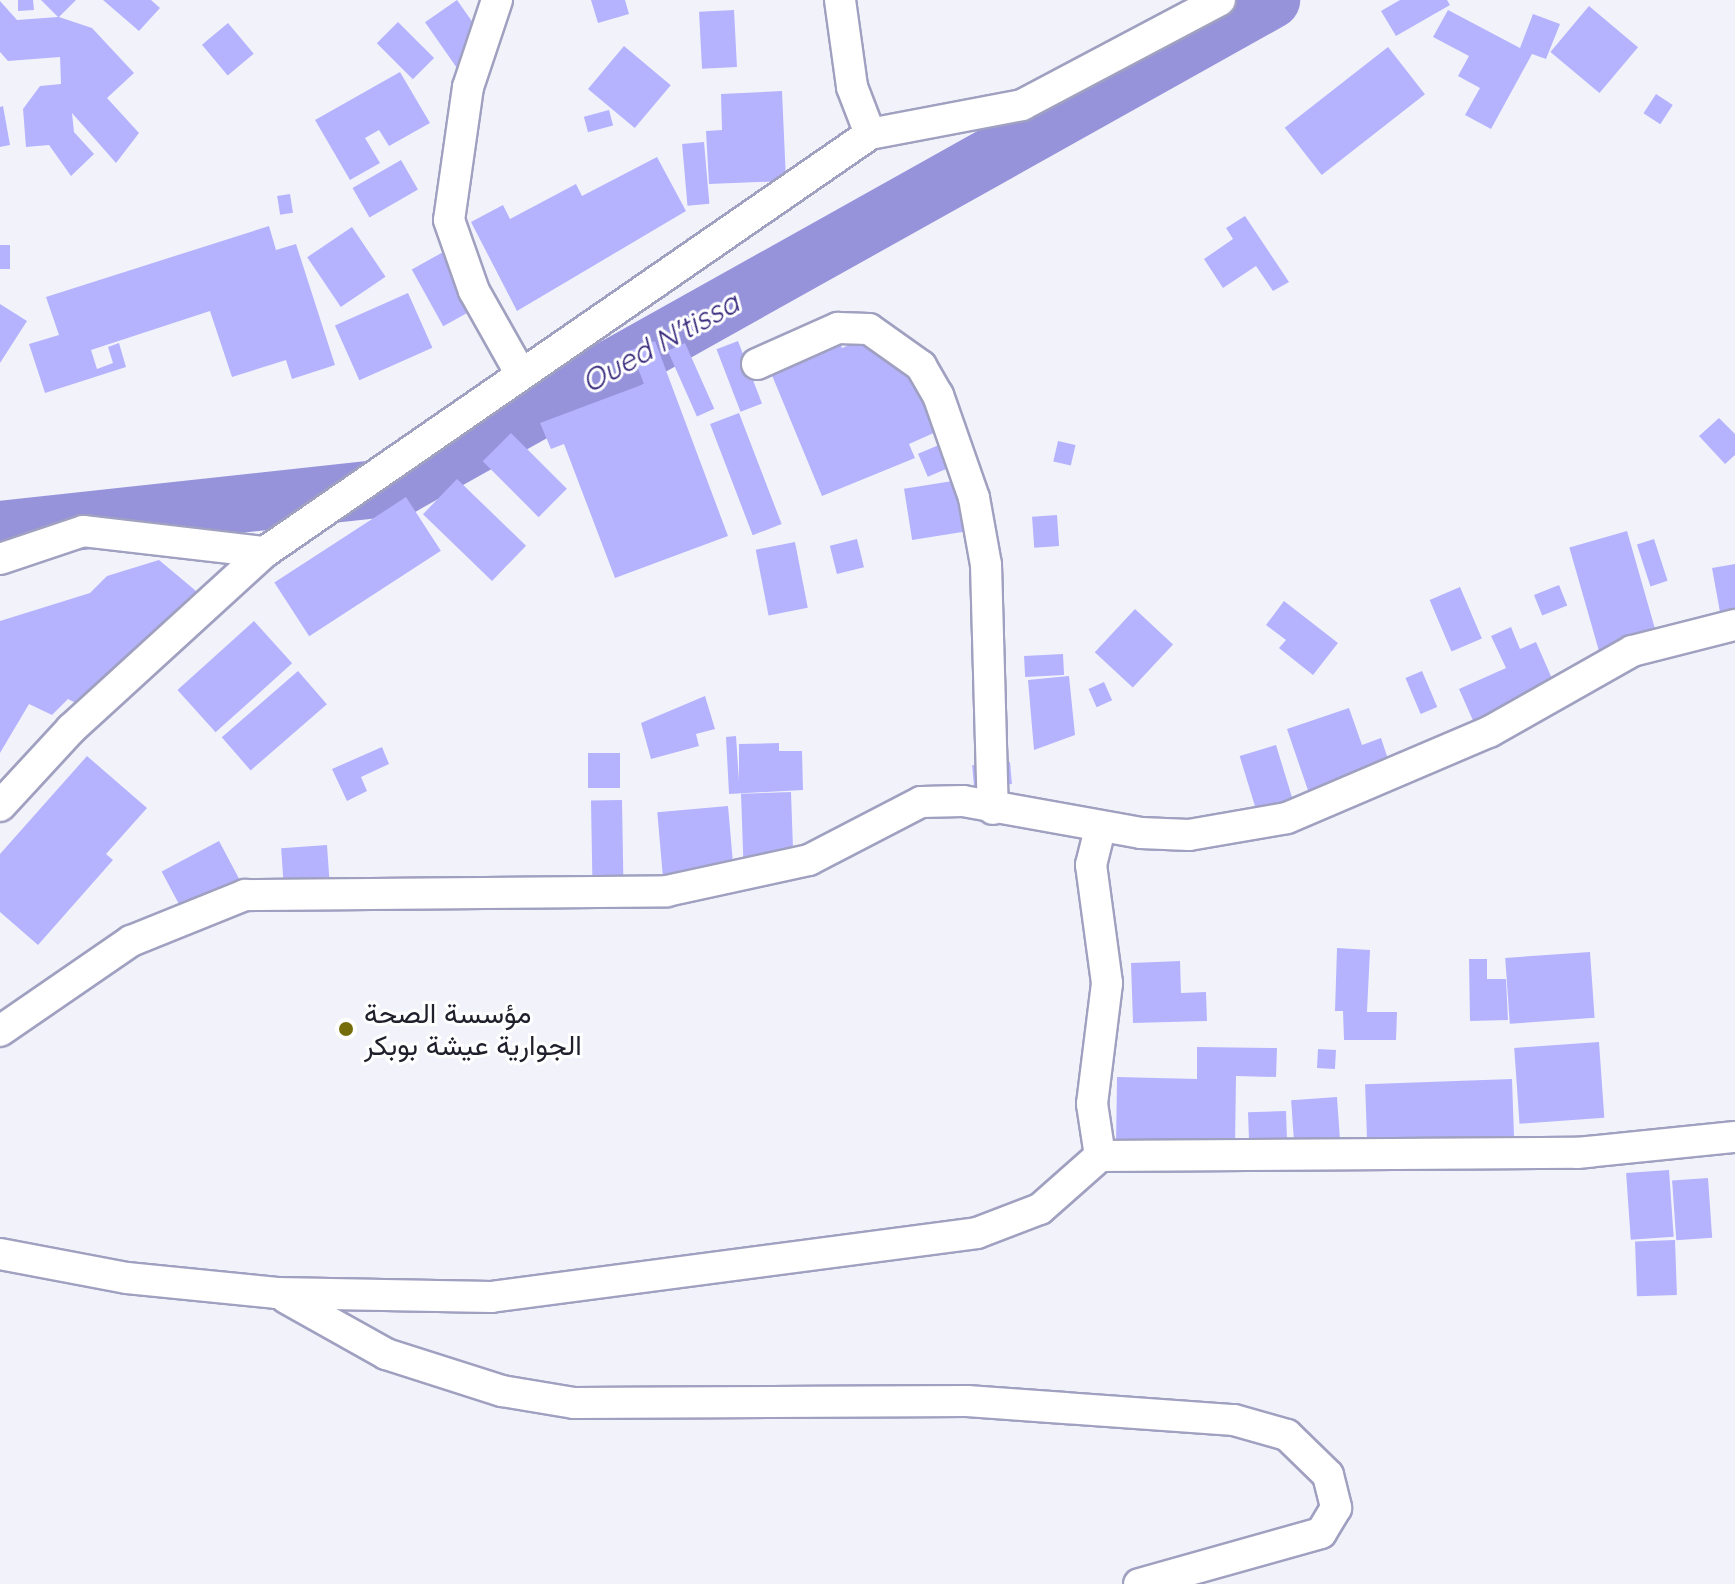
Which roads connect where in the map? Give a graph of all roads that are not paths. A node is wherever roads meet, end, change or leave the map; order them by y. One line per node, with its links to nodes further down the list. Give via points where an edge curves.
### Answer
1 (497, 0): 6 (street, via 492,32 468,87 449,220 469,280)
2 (840, 0): 4 (street, via 852,87)
3 (1220, 0): 4 (street, via 1022,105)
4 (870, 134): 6 (street)
5 (757, 364): 11 (street, via 838,328 869,329 921,366 938,395 974,498 986,565)
6 (519, 371): 7 (street)
7 (265, 552): 8 (street, via 83,531); 10 (street, via 71,729)
8 (0, 559)
9 (1735, 625): 12 (street, via 1632,651 1451,751 1287,818 1189,835)
10 (0, 806)
11 (993, 809): 12 (street); 13 (street, via 921,802 809,860 667,891 245,895 131,941)
12 (1100, 829): 15 (street, via 1091,865 1107,983 1092,1104)
13 (0, 1031)
14 (1735, 1137): 15 (street, via 1577,1153)
15 (1100, 1156): 17 (street, via 1040,1209 946,1239 491,1297)
16 (0, 1254): 17 (street, via 127,1278)
17 (277, 1293): 18 (street, via 386,1354 516,1393 574,1403 967,1401 1234,1420 1287,1435 1328,1475 1336,1508 1321,1533)
18 (1139, 1584)

